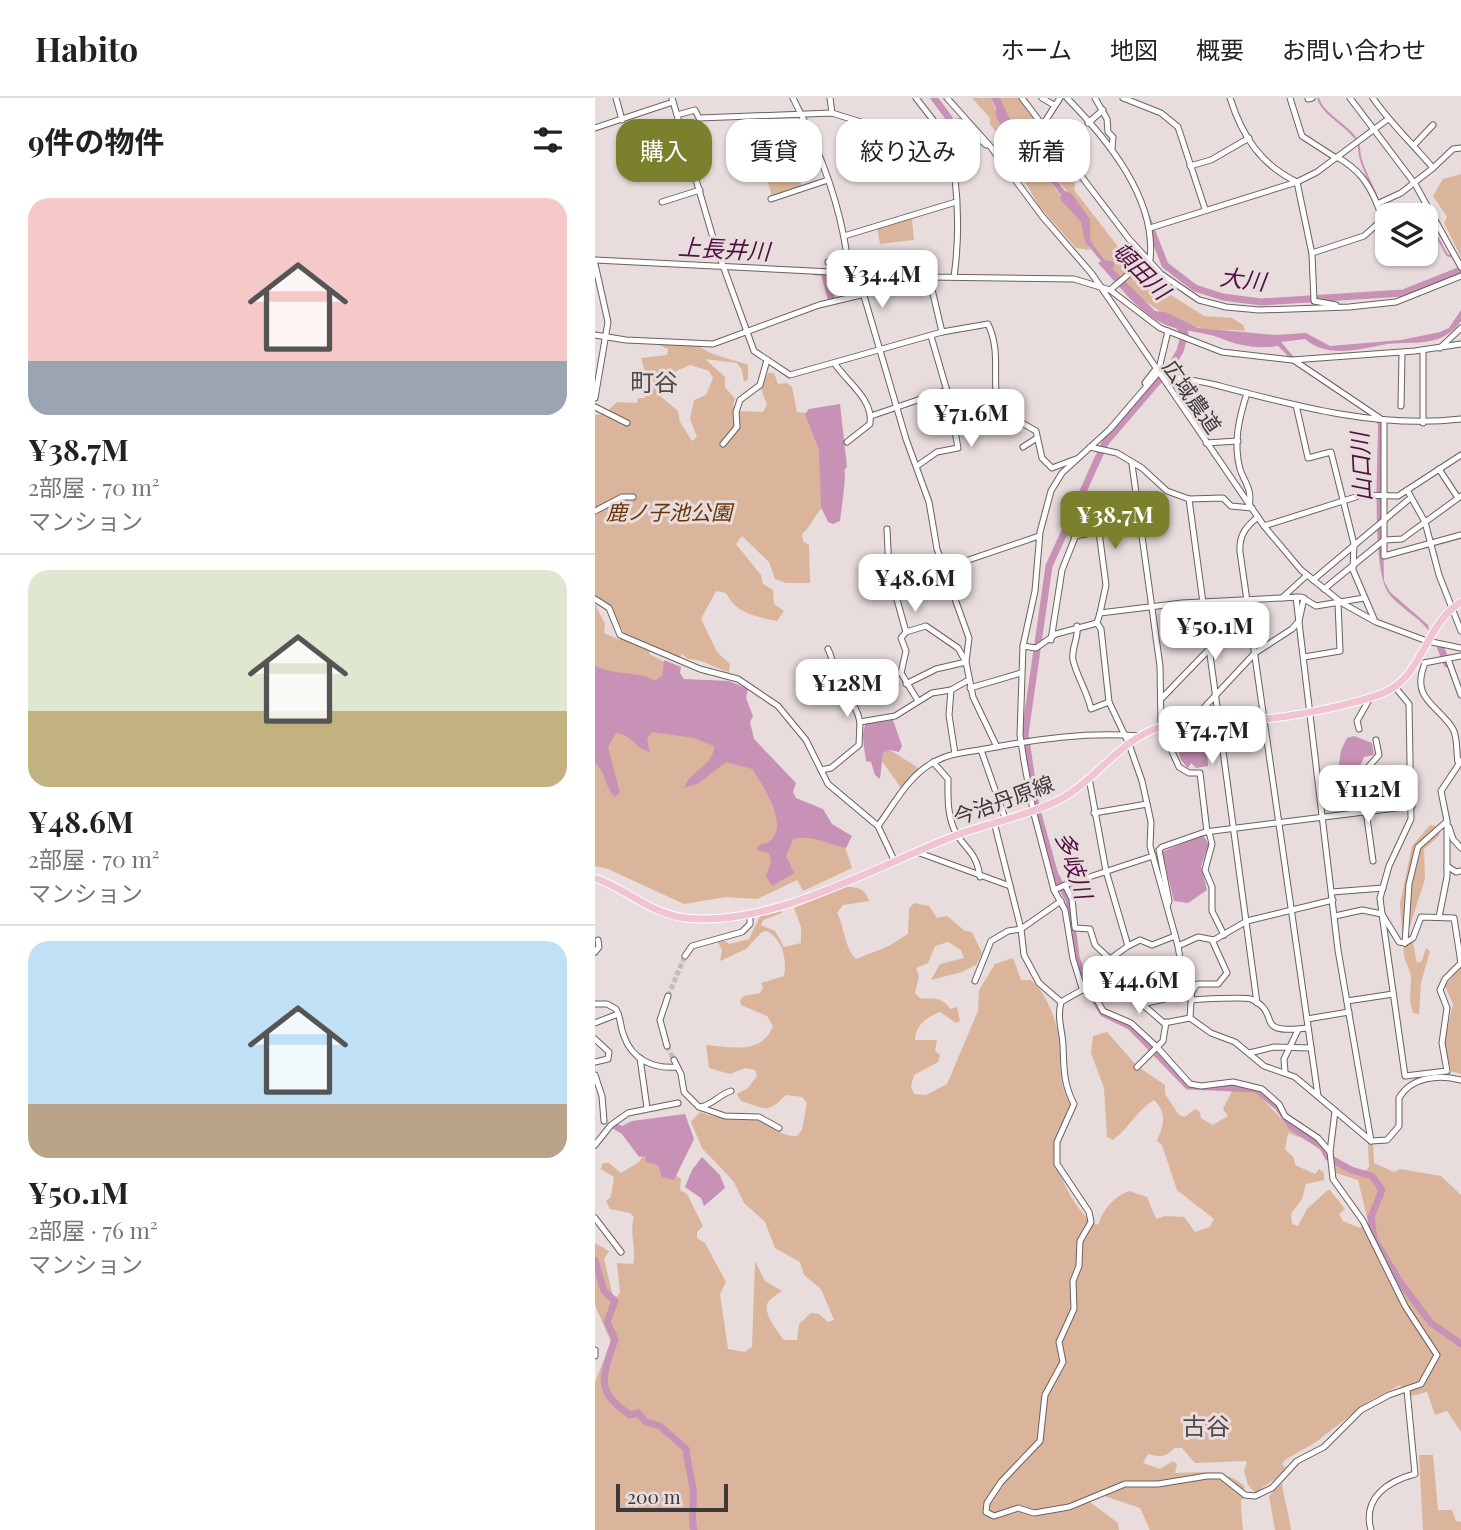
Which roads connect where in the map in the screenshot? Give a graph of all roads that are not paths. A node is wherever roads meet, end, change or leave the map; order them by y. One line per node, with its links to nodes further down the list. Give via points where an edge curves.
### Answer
1 (616, 98): 22 (street)
2 (793, 98): 20 (street)
3 (830, 98): 19 (street)
4 (916, 98): 26 (street)
5 (947, 98): 40 (street, 広域農道)
6 (1022, 98): 27 (street)
7 (1042, 98): 17 (street)
8 (1060, 98): 17 (street)
9 (1067, 98): 29 (street)
10 (1095, 98): 18 (street)
11 (1123, 98): 44 (street, via 1161,113 1178,127)
12 (1230, 98): 38 (street)
13 (1290, 98): 43 (street, via 1302,136)
14 (1350, 98): 36 (street)
15 (1373, 98): 30 (street)
16 (672, 100): 21 (street); 23 (street)
17 (1054, 105): 28 (street)
18 (1103, 110): 31 (street); 42 (street, via 1113,136)
19 (832, 113): 20 (street); 25 (street)
20 (801, 114): 21 (street, via 699,118 695,110); 46 (street)
21 (677, 115): 24 (street)
22 (622, 119)
23 (623, 119)
24 (678, 119)
25 (851, 119)
26 (932, 119)
27 (1040, 119)
28 (1046, 119)
29 (1085, 119)
30 (1388, 119): 36 (street); 39 (street)
31 (1090, 121)
32 (616, 122): 35 (street)
33 (1090, 125): 42 (street)
34 (1433, 125): 39 (street)
35 (595, 128)
36 (1373, 129): 43 (street); 51 (street)
37 (980, 137): 40 (street)
38 (1249, 138): 44 (street, via 1211,160); 50 (street, via 1268,166)
39 (1414, 145): 45 (street)
40 (991, 146): 74 (street, 広域農道)
41 (1461, 148): 45 (street, via 1453,149)
42 (1112, 149): 60 (street, via 1139,197)
43 (1337, 158): 50 (street); 56 (street, via 1355,167)
44 (1190, 166): 58 (street)
45 (1433, 168): 51 (street)
46 (828, 180): 53 (street); 61 (street)
47 (698, 182): 52 (street)
48 (955, 182): 55 (street)
49 (1084, 182): 64 (street)
50 (1297, 182): 58 (street); 62 (street)
51 (1415, 184): 57 (street); 68 (street)
52 (700, 190): 54 (street); 67 (street)
53 (771, 199)
54 (662, 202)
55 (956, 202): 61 (street); 73 (street)
56 (1377, 203)
57 (1379, 203)
58 (1205, 208): 60 (street)
59 (1375, 226): 62 (street, via 1364,236)
60 (1150, 228): 64 (street)
61 (844, 236): 63 (street)
62 (1312, 253): 77 (street, via 1314,300)
63 (848, 258): 66 (street); 69 (street)
64 (1149, 259): 75 (street); 77 (street, via 1180,289 1218,305 1259,310)
65 (595, 262): 67 (street); 83 (street, via 607,308)
66 (828, 262)
67 (724, 265): 69 (street); 80 (street)
68 (1461, 267)
69 (849, 272): 70 (street)
70 (866, 273): 71 (street); 76 (street)
71 (929, 276): 73 (street); 81 (street)
72 (1461, 276): 77 (street, via 1397,302)
73 (954, 277): 74 (street, via 1074,279)
74 (1100, 287): 75 (street); 93 (street, 広域農道)
75 (1113, 288): 79 (street)
76 (865, 294): 80 (street, via 819,305); 87 (street)
77 (1349, 307)
78 (1461, 328): 86 (street)
79 (1168, 331): 91 (street, via 1222,352); 93 (street)
80 (748, 332): 83 (street, via 713,344); 90 (street, via 754,351)
81 (942, 332): 84 (street); 99 (street, via 988,324 998,356)
82 (595, 335): 83 (street)
83 (608, 336): 97 (street)
84 (932, 336): 87 (street); 95 (street)
85 (1461, 344): 86 (street)
86 (1440, 348): 88 (street)
87 (881, 350): 92 (street); 100 (street)
88 (1423, 350): 89 (street); 108 (street)
89 (1402, 353): 91 (street); 102 (street)
90 (767, 360): 92 (street, via 790,375); 113 (street, via 760,386 740,400 737,427)
91 (1297, 360): 106 (street)
92 (835, 364): 104 (street, via 854,384)
93 (1157, 372): 94 (street); 96 (street); 112 (street, 広域農道); 115 (street)
94 (1145, 383)
95 (947, 390): 98 (street); 100 (street)
96 (1247, 393): 101 (street); 110 (street, via 1237,424)
97 (595, 398)
98 (949, 398): 99 (street); 119 (street, via 958,448 937,452)
99 (998, 403): 109 (street, via 1007,416 1032,426)
100 (897, 405): 104 (street); 119 (street)
101 (1296, 405): 106 (street); 128 (street, via 1308,457 1331,452)
102 (1401, 406)
103 (595, 407): 107 (street)
104 (871, 416): 111 (street, via 870,424)
105 (1461, 419): 108 (street)
106 (1384, 421): 108 (street); 122 (street)
107 (627, 423)
108 (1423, 423)
109 (1037, 438): 114 (street); 117 (street, via 1042,458 1052,468)
110 (1238, 441): 112 (street); 129 (street)
111 (847, 442)
112 (1206, 443): 129 (street, 広域農道)
113 (723, 444)
114 (1023, 447)
115 (1090, 447): 117 (street); 118 (street, via 1117,453)
116 (1461, 455): 120 (street)
117 (1076, 459): 137 (street, via 1051,491)
118 (1132, 464): 126 (street, via 1167,491); 157 (street)
119 (917, 466): 143 (street)
120 (1439, 468): 121 (street); 125 (street)
121 (1406, 490): 122 (street, via 1398,496); 133 (street)
122 (1384, 496): 128 (street, via 1362,495); 132 (street)
123 (633, 497): 130 (street, via 622,497)
124 (1091, 497): 138 (street)
125 (1460, 497): 133 (street)
126 (1189, 499): 129 (street, via 1223,498 1231,506); 154 (street)
127 (1408, 500): 132 (street)
128 (1344, 501): 134 (street); 141 (street)
129 (1251, 507): 131 (street, 広域農道)
130 (595, 511)
131 (1258, 517): 134 (street, 広域農道); 153 (street, via 1248,524 1240,545)
132 (1384, 518): 139 (street); 141 (street)
133 (1425, 522): 139 (street, via 1402,540); 140 (street)
134 (1264, 526): 144 (street, 広域農道)
135 (887, 529): 166 (street, via 890,572)
136 (1461, 535): 140 (street)
137 (1039, 536): 143 (street); 169 (street, via 1035,591)
138 (1074, 536): 160 (street, via 1099,532 1106,585); 167 (street, via 1062,570)
139 (1384, 540): 140 (street, via 1384,556); 142 (street)
140 (1430, 543): 159 (street)
141 (1354, 544): 142 (street); 144 (street)
142 (1352, 564): 146 (street); 151 (street)
143 (945, 568): 147 (street)
144 (1310, 577): 146 (street, 広域農道); 149 (street)
145 (898, 580): 147 (street, via 913,601 924,594)
146 (1324, 589): 156 (street, 広域農道)
147 (952, 590): 177 (street, via 969,638)
148 (1296, 597): 149 (street); 150 (street); 161 (street)
149 (1282, 598): 153 (street)
150 (1304, 598): 156 (street, via 1316,606); 161 (street)
151 (1364, 598): 156 (street); 162 (street)
152 (595, 599): 209 (street, via 605,603 615,628 629,640 738,679 763,695 792,720)
153 (1248, 600): 154 (street); 158 (street)
154 (1203, 602): 157 (street); 172 (street)
155 (1461, 602): 159 (main road, 今治丹原線)
156 (1340, 603): 162 (street, 広域農道); 175 (street, via 1339,651)
157 (1152, 607): 160 (street); 188 (street)
158 (1249, 608): 172 (street); 173 (street)
159 (1451, 608): 165 (street); 168 (main road, 今治丹原線)
160 (1100, 613): 163 (street)
161 (1299, 621): 173 (street); 175 (street)
162 (1376, 622): 168 (street, 広域農道)
163 (1097, 623): 164 (street); 191 (street)
164 (1077, 626): 167 (street); 191 (street, via 1073,659 1091,709)
165 (1461, 631)
166 (906, 632): 177 (street, via 926,626 951,641); 182 (street, via 901,638 906,651 901,673)
167 (1051, 640): 169 (street, via 1036,648)
168 (1427, 642): 170 (street, 広域農道); 179 (main road, 今治丹原線)
169 (1023, 646): 180 (street)
170 (1461, 648)
171 (828, 649): 196 (street, via 836,677 853,701)
172 (1210, 649): 186 (street); 188 (street)
173 (1255, 653): 186 (street); 193 (street)
174 (1461, 656): 176 (street)
175 (1304, 657): 192 (street)
176 (1448, 659): 178 (street); 187 (street)
177 (966, 662): 181 (street); 182 (street, via 936,669)
178 (1425, 663): 179 (street); 208 (street, via 1420,686 1431,708 1455,733)
179 (1414, 665): 183 (main road, 今治丹原線)
180 (1021, 673): 184 (street); 202 (street)
181 (967, 681): 184 (street); 185 (street)
182 (906, 684): 190 (street)
183 (1395, 687): 189 (main road, 今治丹原線); 212 (street, via 1409,704)
184 (970, 688): 204 (street)
185 (951, 690): 190 (street); 206 (street, via 949,715)
186 (1216, 695): 194 (street); 195 (street)
187 (1461, 695)
188 (1162, 698): 197 (street)
189 (1370, 698): 192 (main road, 今治丹原線); 198 (street, via 1357,720)
190 (918, 701): 196 (street, via 895,716)
191 (1109, 702): 199 (street)
192 (1311, 710): 193 (main road, 今治丹原線); 216 (street)
193 (1264, 719): 195 (main road, 今治丹原線); 220 (street)
194 (1195, 721): 195 (main road, 今治丹原線); 197 (main road, 今治丹原線)
195 (1219, 721): 222 (street)
196 (860, 722): 209 (street, via 859,745 831,768)
197 (1161, 727): 200 (main road, 今治丹原線); 223 (street, via 1179,767 1200,773)
198 (1359, 729)
199 (1123, 735): 200 (street); 202 (street, via 1070,734); 203 (street)
200 (1140, 736): 203 (main road, 今治丹原線)
201 (1376, 740): 214 (street, via 1379,755 1361,775)
202 (1021, 743): 204 (street); 213 (street)
203 (1129, 744): 210 (main road, 今治丹原線); 211 (street)
204 (997, 747): 205 (street)
205 (981, 750): 206 (street); 217 (street)
206 (955, 754): 207 (street)
207 (933, 762): 221 (street, via 898,796); 224 (street, via 948,779 946,798)
208 (1460, 762): 218 (street, via 1441,792)
209 (821, 770): 221 (street, via 835,791)
210 (1089, 778): 213 (main road, 今治丹原線, via 1058,801); 215 (street)
211 (1147, 804): 215 (street); 227 (street)
212 (1412, 806): 214 (street); 237 (street)
213 (1033, 810): 217 (main road, 今治丹原線); 238 (street)
214 (1366, 812): 216 (street); 229 (street)
215 (1094, 813): 231 (street)
216 (1321, 817): 220 (street); 239 (street)
217 (1005, 818): 219 (main road, 今治丹原線)
218 (1447, 821): 225 (street); 230 (street); 254 (street, via 1418,847 1409,884)
219 (994, 822): 224 (main road, 今治丹原線); 236 (street)
220 (1279, 823): 222 (street); 243 (street)
221 (878, 826): 228 (street)
222 (1233, 829): 223 (street); 248 (street)
223 (1208, 832): 242 (street, via 1159,850); 250 (street, via 1212,844 1205,870 1212,887 1212,911)
224 (957, 835): 226 (main road, 今治丹原線); 233 (street, via 973,854)
225 (1461, 848)
226 (915, 852): 228 (main road, 今治丹原線); 233 (street)
227 (1153, 856): 231 (street); 242 (street)
228 (894, 860): 244 (main road, 今治丹原線)
229 (1373, 862)
230 (1447, 866): 232 (street); 247 (street)
231 (1106, 870): 235 (street); 255 (street)
232 (1461, 870)
233 (980, 877): 236 (street)
234 (595, 878): 244 (main road, 今治丹原線, via 670,915 708,919)
235 (1065, 885): 238 (street); 259 (street, via 1076,928 1090,929 1095,945)
236 (1010, 886): 249 (street)
237 (1383, 888): 239 (street); 245 (street)
238 (1054, 890): 241 (street)
239 (1332, 892): 240 (street)
240 (1333, 900): 243 (street); 246 (street)
241 (1061, 901): 249 (street); 264 (street)
242 (1167, 907): 251 (street)
243 (1292, 909): 248 (street); 276 (street)
244 (750, 914): 258 (street, via 750,924 742,932 692,946)
245 (1382, 914): 246 (street, via 1362,910); 254 (street, via 1399,942); 265 (street)
246 (1335, 916): 268 (street)
247 (1439, 917): 254 (street, via 1421,917 1413,938); 294 (street, via 1454,918 1461,963 1440,990 1447,1008 1441,1043 1448,1066 1447,1071)
248 (1247, 921): 250 (street); 270 (street)
249 (1021, 929): 262 (street, via 1008,931 988,944); 269 (street, via 1024,956 1039,983)
250 (1224, 935): 253 (street)
251 (1175, 936): 255 (street, via 1151,945 1140,940); 256 (street)
252 (598, 940): 257 (street)
253 (1212, 940): 256 (street, via 1198,937); 267 (street, via 1226,976 1218,984 1197,984)
254 (1405, 943)
255 (1128, 946): 259 (street)
256 (1178, 946): 260 (street)
257 (595, 951)
258 (685, 956)
259 (1110, 959): 261 (street)
260 (1181, 968): 263 (street); 267 (street, via 1192,987)
261 (1112, 980): 263 (street); 264 (street)
262 (975, 981)
263 (1124, 983): 272 (street)
264 (1085, 988): 269 (street); 283 (street, via 1103,1011 1131,1023)
265 (1393, 994): 268 (street); 294 (street, via 1405,1076)
266 (668, 996): 282 (street, via 660,1020)
267 (1191, 997): 270 (street, via 1248,998); 272 (street); 275 (street)
268 (1347, 1001): 273 (street)
269 (1061, 1002): 313 (street, via 1062,1073 1074,1104 1057,1142 1057,1164 1091,1222 1080,1241 1073,1281 1075,1309 1059,1342 1063,1363 1045,1395 1040,1441 1001,1482 986,1512 994,1516 1019,1508 1034,1513 1077,1505 1125,1484 1215,1476 1245,1495 1255,1496 1272,1488 1297,1461 1324,1447 1361,1410)
270 (1257, 1003): 280 (street, via 1273,1028)
271 (595, 1004): 274 (street, via 611,1005)
272 (1142, 1004): 277 (street)
273 (1349, 1012): 276 (street); 306 (street)
274 (618, 1014): 278 (street); 287 (street, via 626,1041)
275 (1190, 1018): 277 (street); 286 (street)
276 (1307, 1019): 279 (street)
277 (1166, 1022): 283 (street, via 1163,1041)
278 (595, 1023)
279 (1308, 1028): 280 (street); 285 (street)
280 (1298, 1029): 284 (street)
281 (595, 1039): 289 (street, via 610,1052 608,1059)
282 (667, 1046)
283 (1156, 1048): 291 (street); 308 (street, via 1190,1084 1233,1082 1262,1089 1285,1116)
284 (1291, 1048): 285 (street); 286 (street); 292 (street)
285 (1311, 1048): 297 (street)
286 (1249, 1053): 292 (street, via 1264,1066)
287 (640, 1058): 290 (street, via 659,1067); 300 (street)
288 (674, 1060): 290 (street)
289 (595, 1062)
290 (677, 1067): 299 (street, via 684,1092)
291 (1137, 1067)
292 (1285, 1072): 297 (street)
293 (595, 1075): 303 (street)
294 (1416, 1079): 295 (street); 306 (street, via 1399,1098 1399,1126 1387,1140)
295 (1461, 1080)
296 (731, 1091): 299 (street, via 711,1105)
297 (1318, 1098): 301 (street)
298 (678, 1103): 300 (street)
299 (698, 1107): 305 (street, via 725,1116 759,1117)
300 (646, 1108): 304 (street)
301 (1335, 1111): 306 (street); 308 (street)
302 (595, 1119): 303 (street)
303 (604, 1121): 304 (street)
304 (611, 1125): 307 (street)
305 (779, 1128)
306 (1371, 1141)
307 (595, 1145)
308 (1330, 1152): 313 (street, via 1333,1179 1363,1221 1405,1307 1437,1355 1421,1384)
309 (595, 1218): 310 (street)
310 (621, 1252)
311 (595, 1350): 312 (street)
312 (595, 1356)
313 (1407, 1390): 314 (street, via 1415,1474 1387,1484 1377,1494 1369,1511)
314 (1371, 1530)

